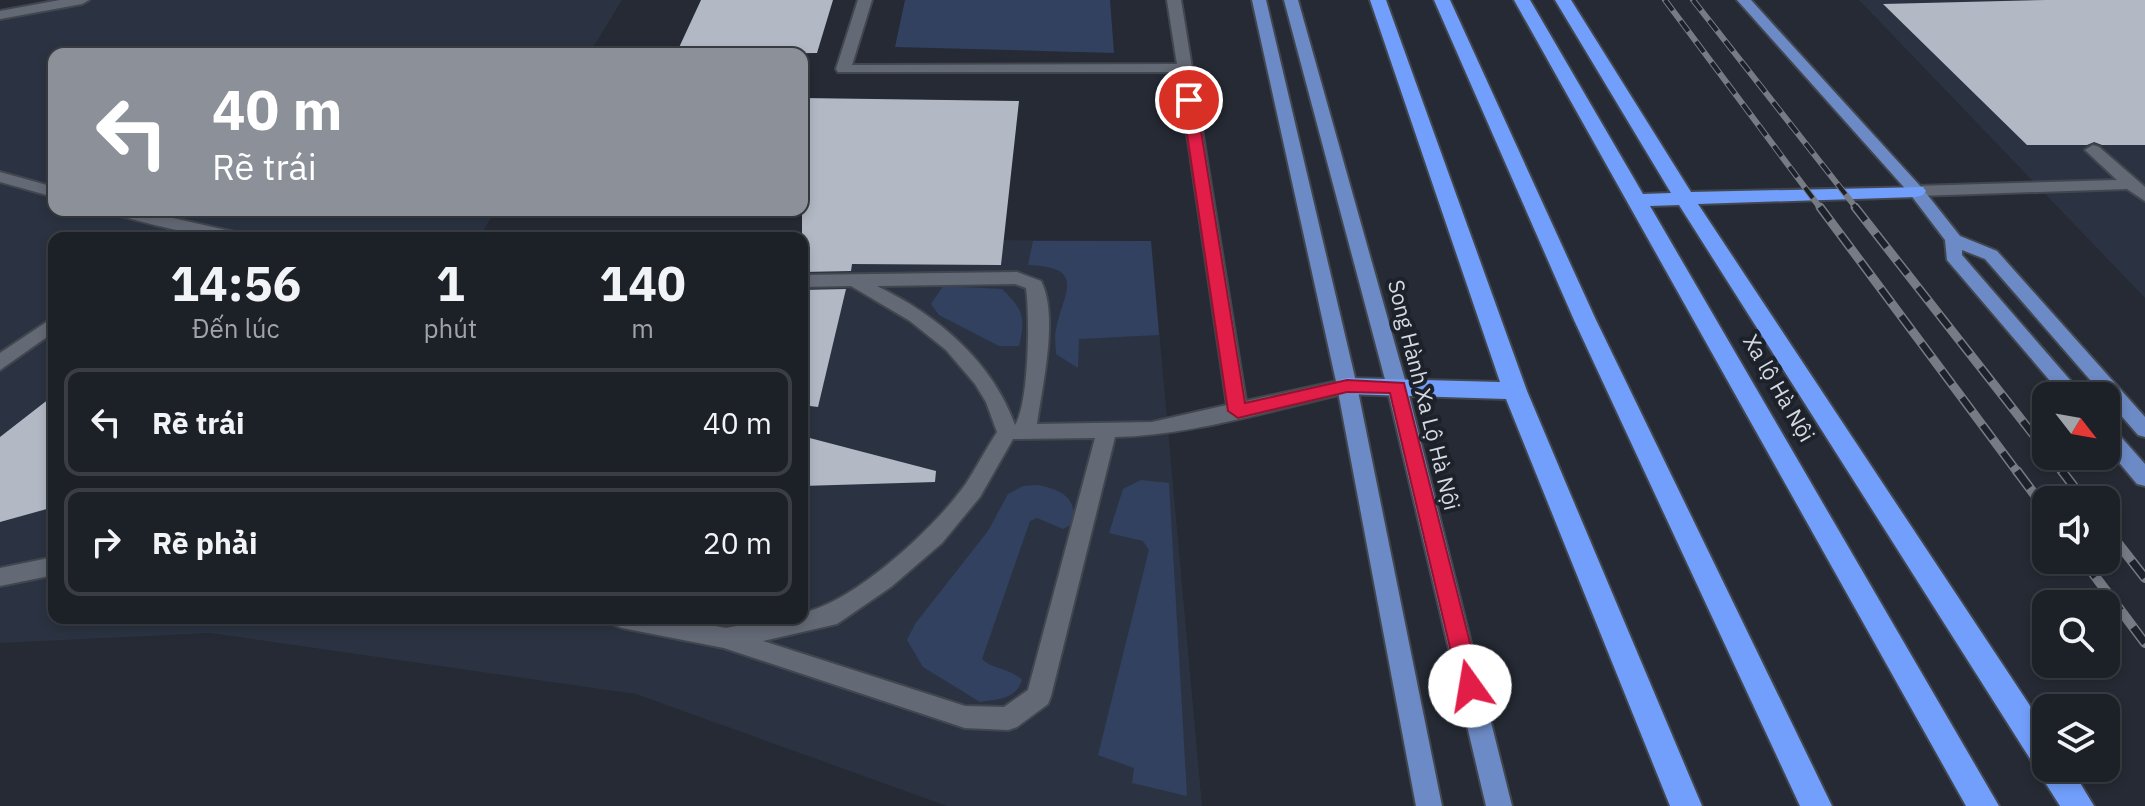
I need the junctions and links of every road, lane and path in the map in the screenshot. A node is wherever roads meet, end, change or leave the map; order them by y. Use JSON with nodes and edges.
{"nodes":[{"id":1,"x":82,"y":0,"type":"edge"},
{"id":2,"x":865,"y":0,"type":"edge"},
{"id":3,"x":1174,"y":0,"type":"edge"},
{"id":4,"x":1259,"y":0,"type":"edge"},
{"id":5,"x":1291,"y":0,"type":"edge"},
{"id":6,"x":1378,"y":0,"type":"edge"},
{"id":7,"x":1442,"y":0,"type":"edge"},
{"id":8,"x":1522,"y":0,"type":"edge"},
{"id":9,"x":1563,"y":0,"type":"edge"},
{"id":10,"x":1744,"y":0,"type":"edge"},
{"id":11,"x":0,"y":15,"type":"edge"},
{"id":12,"x":1184,"y":68,"type":"junction"},
{"id":13,"x":2093,"y":150,"type":"dead end"},
{"id":14,"x":0,"y":177,"type":"edge"},
{"id":15,"x":2132,"y":184,"type":"junction"},
{"id":16,"x":48,"y":190,"type":"edge"},
{"id":17,"x":1916,"y":191,"type":"junction"},
{"id":18,"x":2145,"y":196,"type":"edge"},
{"id":19,"x":1685,"y":199,"type":"junction"},
{"id":20,"x":1637,"y":200,"type":"junction"},
{"id":21,"x":134,"y":216,"type":"edge"},
{"id":22,"x":174,"y":232,"type":"edge"},
{"id":23,"x":1954,"y":240,"type":"junction"},
{"id":24,"x":808,"y":281,"type":"edge"},
{"id":25,"x":853,"y":282,"type":"junction"},
{"id":26,"x":48,"y":327,"type":"edge"},
{"id":27,"x":0,"y":363,"type":"edge"},
{"id":28,"x":2062,"y":382,"type":"edge"},
{"id":29,"x":1347,"y":386,"type":"junction"},
{"id":30,"x":1397,"y":387,"type":"junction"},
{"id":31,"x":1515,"y":391,"type":"junction"},
{"id":32,"x":1238,"y":411,"type":"junction"},
{"id":33,"x":1107,"y":430,"type":"junction"},
{"id":34,"x":2145,"y":430,"type":"edge"},
{"id":35,"x":1016,"y":432,"type":"junction"},
{"id":36,"x":2120,"y":449,"type":"edge"},
{"id":37,"x":2145,"y":478,"type":"edge"},
{"id":38,"x":48,"y":567,"type":"edge"},
{"id":39,"x":0,"y":577,"type":"edge"},
{"id":40,"x":808,"y":621,"type":"edge"},
{"id":41,"x":653,"y":624,"type":"edge"},
{"id":42,"x":794,"y":624,"type":"edge"},
{"id":43,"x":724,"y":638,"type":"junction"},
{"id":44,"x":2032,"y":735,"type":"edge"},
{"id":45,"x":2062,"y":782,"type":"edge"},
{"id":46,"x":1429,"y":806,"type":"edge"},
{"id":47,"x":1499,"y":806,"type":"edge"},
{"id":48,"x":1686,"y":806,"type":"edge"},
{"id":49,"x":1816,"y":806,"type":"edge"},
{"id":50,"x":1983,"y":806,"type":"edge"},
{"id":51,"x":2078,"y":806,"type":"edge"}],
"edges":[{"from":1,"to":11,"type":"lane"},
{"from":2,"to":12,"type":"lane"},
{"from":3,"to":12,"type":"lane"},
{"from":4,"to":29,"type":"main road"},
{"from":5,"to":30,"type":"main road","name":"Song Hành Xa Lộ Hà Nội"},
{"from":6,"to":31,"type":"highway"},
{"from":7,"to":49,"type":"highway"},
{"from":8,"to":20,"type":"highway","name":"Xa lộ Hà Nội"},
{"from":9,"to":19,"type":"highway","name":"Xa lộ Hà Nội"},
{"from":10,"to":17,"type":"main road"},
{"from":12,"to":32,"type":"lane"},
{"from":13,"to":15,"type":"lane"},
{"from":14,"to":16,"type":"lane"},
{"from":15,"to":17,"type":"lane"},
{"from":15,"to":18,"type":"lane"},
{"from":17,"to":19,"type":"highway"},
{"from":17,"to":23,"type":"main road"},
{"from":19,"to":20,"type":"highway"},
{"from":19,"to":44,"type":"highway","name":"Xa lộ Hà Nội"},
{"from":20,"to":50,"type":"highway","name":"Xa lộ Hà Nội"},
{"from":21,"to":22,"type":"lane"},
{"from":23,"to":28,"type":"main road"},
{"from":23,"to":34,"type":"main road"},
{"from":24,"to":25,"type":"lane"},
{"from":25,"to":35,"type":"lane"},
{"from":25,"to":35,"type":"lane"},
{"from":26,"to":27,"type":"lane"},
{"from":29,"to":30,"type":"highway"},
{"from":29,"to":32,"type":"lane"},
{"from":29,"to":46,"type":"main road"},
{"from":30,"to":31,"type":"highway"},
{"from":30,"to":47,"type":"main road","name":"Song Hành Xa Lộ Hà Nội"},
{"from":31,"to":48,"type":"highway"},
{"from":32,"to":33,"type":"lane"},
{"from":33,"to":35,"type":"lane"},
{"from":33,"to":43,"type":"lane"},
{"from":35,"to":40,"type":"lane"},
{"from":36,"to":37,"type":"main road"},
{"from":38,"to":39,"type":"lane"},
{"from":41,"to":43,"type":"lane"},
{"from":42,"to":43,"type":"lane"},
{"from":45,"to":51,"type":"highway"}]}
